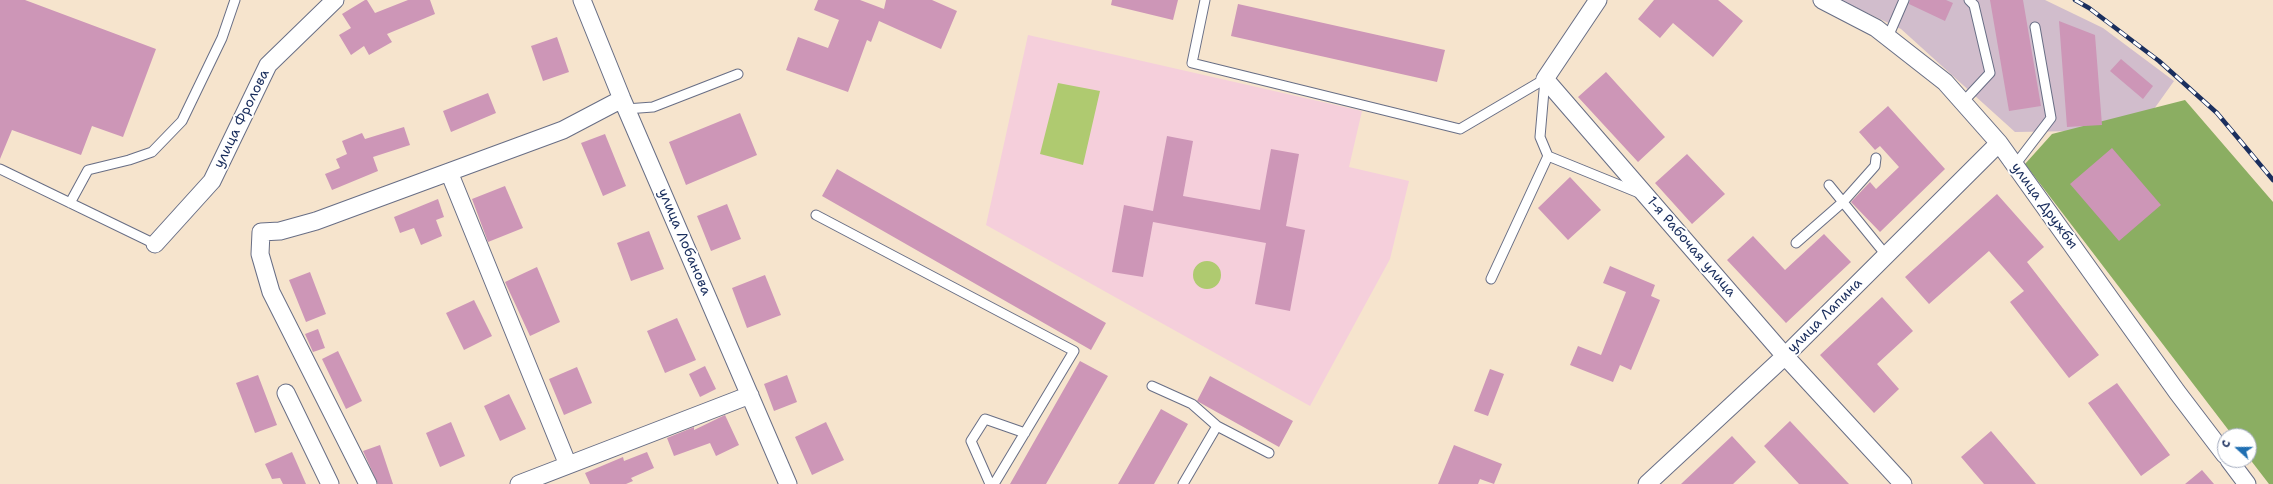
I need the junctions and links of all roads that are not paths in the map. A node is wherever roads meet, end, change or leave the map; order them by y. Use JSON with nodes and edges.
{"nodes":[{"id":1,"x":235,"y":0,"type":"edge"},
{"id":2,"x":335,"y":0,"type":"edge"},
{"id":3,"x":582,"y":0,"type":"edge"},
{"id":4,"x":1205,"y":0,"type":"edge"},
{"id":5,"x":1598,"y":0,"type":"edge"},
{"id":6,"x":1822,"y":0,"type":"edge"},
{"id":7,"x":1904,"y":0,"type":"edge"},
{"id":8,"x":1969,"y":0,"type":"edge"},
{"id":9,"x":2035,"y":27,"type":"dead end"},
{"id":10,"x":1888,"y":37,"type":"junction"},
{"id":11,"x":738,"y":74,"type":"dead end"},
{"id":12,"x":1545,"y":79,"type":"junction"},
{"id":13,"x":1963,"y":102,"type":"junction"},
{"id":14,"x":624,"y":104,"type":"junction"},
{"id":15,"x":1999,"y":143,"type":"junction"},
{"id":16,"x":1548,"y":156,"type":"junction"},
{"id":17,"x":1876,"y":158,"type":"dead end"},
{"id":18,"x":2015,"y":165,"type":"junction"},
{"id":19,"x":0,"y":169,"type":"edge"},
{"id":20,"x":449,"y":172,"type":"junction"},
{"id":21,"x":1829,"y":185,"type":"dead end"},
{"id":22,"x":1648,"y":196,"type":"junction"},
{"id":23,"x":1842,"y":202,"type":"junction"},
{"id":24,"x":70,"y":203,"type":"junction"},
{"id":25,"x":816,"y":215,"type":"dead end"},
{"id":26,"x":1796,"y":243,"type":"dead end"},
{"id":27,"x":155,"y":244,"type":"joint"},
{"id":28,"x":1886,"y":255,"type":"junction"},
{"id":29,"x":1491,"y":279,"type":"dead end"},
{"id":30,"x":1785,"y":356,"type":"junction"},
{"id":31,"x":1152,"y":386,"type":"dead end"},
{"id":32,"x":286,"y":393,"type":"dead end"},
{"id":33,"x":750,"y":395,"type":"junction"},
{"id":34,"x":1217,"y":426,"type":"junction"},
{"id":35,"x":1025,"y":433,"type":"junction"},
{"id":36,"x":2217,"y":444,"type":"edge"},
{"id":37,"x":1269,"y":453,"type":"dead end"},
{"id":38,"x":568,"y":465,"type":"junction"},
{"id":39,"x":2235,"y":468,"type":"edge"},
{"id":40,"x":330,"y":484,"type":"edge"},
{"id":41,"x":368,"y":484,"type":"edge"},
{"id":42,"x":519,"y":484,"type":"edge"},
{"id":43,"x":788,"y":484,"type":"edge"},
{"id":44,"x":990,"y":484,"type":"edge"},
{"id":45,"x":994,"y":484,"type":"edge"},
{"id":46,"x":1183,"y":484,"type":"edge"},
{"id":47,"x":1647,"y":484,"type":"edge"},
{"id":48,"x":1903,"y":484,"type":"edge"},
{"id":49,"x":2247,"y":484,"type":"edge"}],
"edges":[{"from":1,"to":24,"type":"lane"},
{"from":2,"to":27,"type":"street","name":"улица Фролова"},
{"from":3,"to":14,"type":"street","name":"улица Лобанова"},
{"from":4,"to":12,"type":"lane"},
{"from":5,"to":12,"type":"street"},
{"from":6,"to":10,"type":"street","name":"улица Дружбы"},
{"from":7,"to":10,"type":"lane"},
{"from":8,"to":13,"type":"lane"},
{"from":9,"to":18,"type":"lane"},
{"from":10,"to":13,"type":"street","name":"улица Дружбы"},
{"from":11,"to":14,"type":"lane"},
{"from":12,"to":16,"type":"lane"},
{"from":12,"to":22,"type":"street","name":"1-я Рабочая улица"},
{"from":13,"to":15,"type":"street","name":"улица Дружбы"},
{"from":14,"to":20,"type":"street"},
{"from":14,"to":33,"type":"street","name":"улица Лобанова"},
{"from":15,"to":18,"type":"street","name":"улица Дружбы"},
{"from":15,"to":28,"type":"street","name":"улица Лапина"},
{"from":16,"to":22,"type":"lane"},
{"from":16,"to":29,"type":"lane"},
{"from":17,"to":23,"type":"lane"},
{"from":18,"to":36,"type":"street","name":"улица Дружбы"},
{"from":19,"to":24,"type":"lane"},
{"from":20,"to":38,"type":"street"},
{"from":20,"to":41,"type":"street"},
{"from":21,"to":23,"type":"lane"},
{"from":22,"to":30,"type":"street","name":"1-я Рабочая улица"},
{"from":23,"to":26,"type":"lane"},
{"from":23,"to":28,"type":"lane"},
{"from":24,"to":27,"type":"lane"},
{"from":25,"to":35,"type":"lane"},
{"from":28,"to":30,"type":"street","name":"улица Лапина"},
{"from":30,"to":47,"type":"street","name":"улица Лапина"},
{"from":30,"to":48,"type":"street","name":"1-я Рабочая улица"},
{"from":31,"to":34,"type":"lane"},
{"from":32,"to":40,"type":"street"},
{"from":33,"to":38,"type":"street"},
{"from":33,"to":43,"type":"street","name":"улица Лобанова"},
{"from":34,"to":37,"type":"lane"},
{"from":34,"to":46,"type":"lane"},
{"from":35,"to":44,"type":"lane"},
{"from":35,"to":45,"type":"lane"},
{"from":38,"to":42,"type":"street"},
{"from":39,"to":49,"type":"street"}]}
